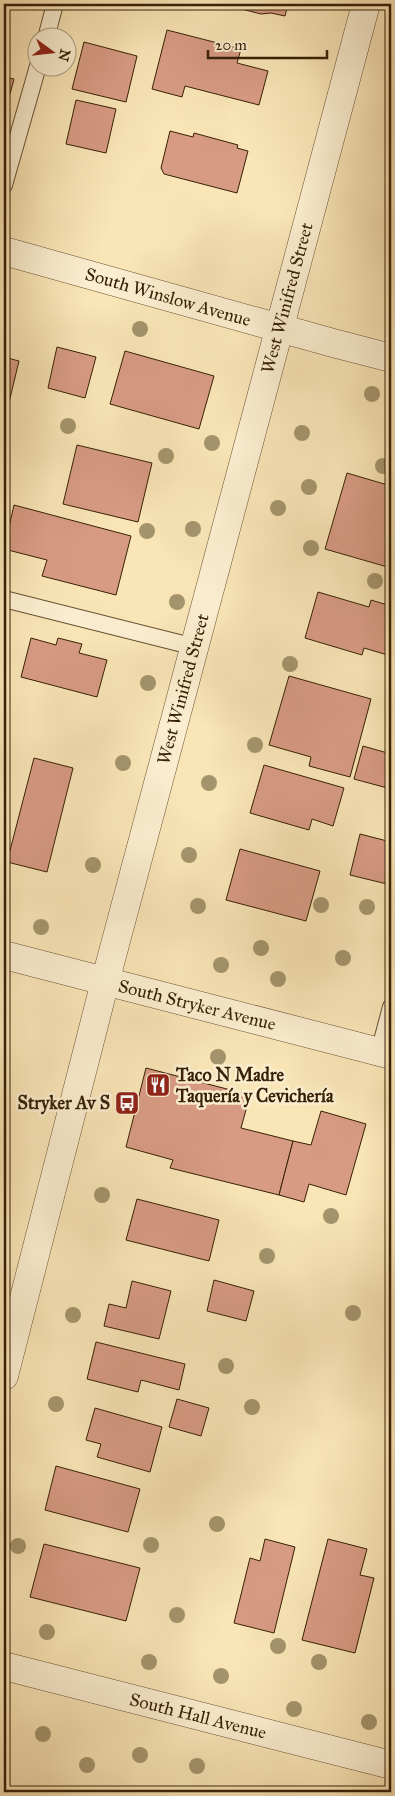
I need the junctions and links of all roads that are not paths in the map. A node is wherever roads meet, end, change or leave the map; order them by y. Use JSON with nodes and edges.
{"nodes":[{"id":1,"x":55,"y":4,"type":"edge"},
{"id":2,"x":366,"y":4,"type":"edge"},
{"id":3,"x":49,"y":28,"type":"edge"},
{"id":4,"x":35,"y":78,"type":"edge"},
{"id":5,"x":4,"y":185,"type":"edge"},
{"id":6,"x":4,"y":251,"type":"edge"},
{"id":7,"x":280,"y":327,"type":"junction"},
{"id":8,"x":391,"y":358,"type":"edge"},
{"id":9,"x":4,"y":599,"type":"edge"},
{"id":10,"x":194,"y":646,"type":"junction"},
{"id":11,"x":4,"y":955,"type":"edge"},
{"id":12,"x":105,"y":982,"type":"junction"},
{"id":13,"x":391,"y":1007,"type":"edge"},
{"id":14,"x":385,"y":1053,"type":"edge"},
{"id":15,"x":4,"y":1376,"type":"edge"},
{"id":16,"x":4,"y":1666,"type":"edge"},
{"id":17,"x":391,"y":1765,"type":"edge"}],
"edges":[{"from":1,"to":3,"type":"lane"},
{"from":2,"to":7,"type":"street","name":"West Winifred Street"},
{"from":4,"to":5,"type":"lane"},
{"from":6,"to":7,"type":"street","name":"South Winslow Avenue"},
{"from":7,"to":8,"type":"street","name":"South Winslow Avenue"},
{"from":7,"to":10,"type":"street","name":"West Winifred Street"},
{"from":9,"to":10,"type":"lane"},
{"from":10,"to":12,"type":"street","name":"West Winifred Street"},
{"from":11,"to":12,"type":"street","name":"South Stryker Avenue"},
{"from":12,"to":14,"type":"street","name":"South Stryker Avenue"},
{"from":12,"to":15,"type":"street","name":"West Winifred Street"},
{"from":13,"to":14,"type":"lane"},
{"from":16,"to":17,"type":"street","name":"South Hall Avenue"}]}
